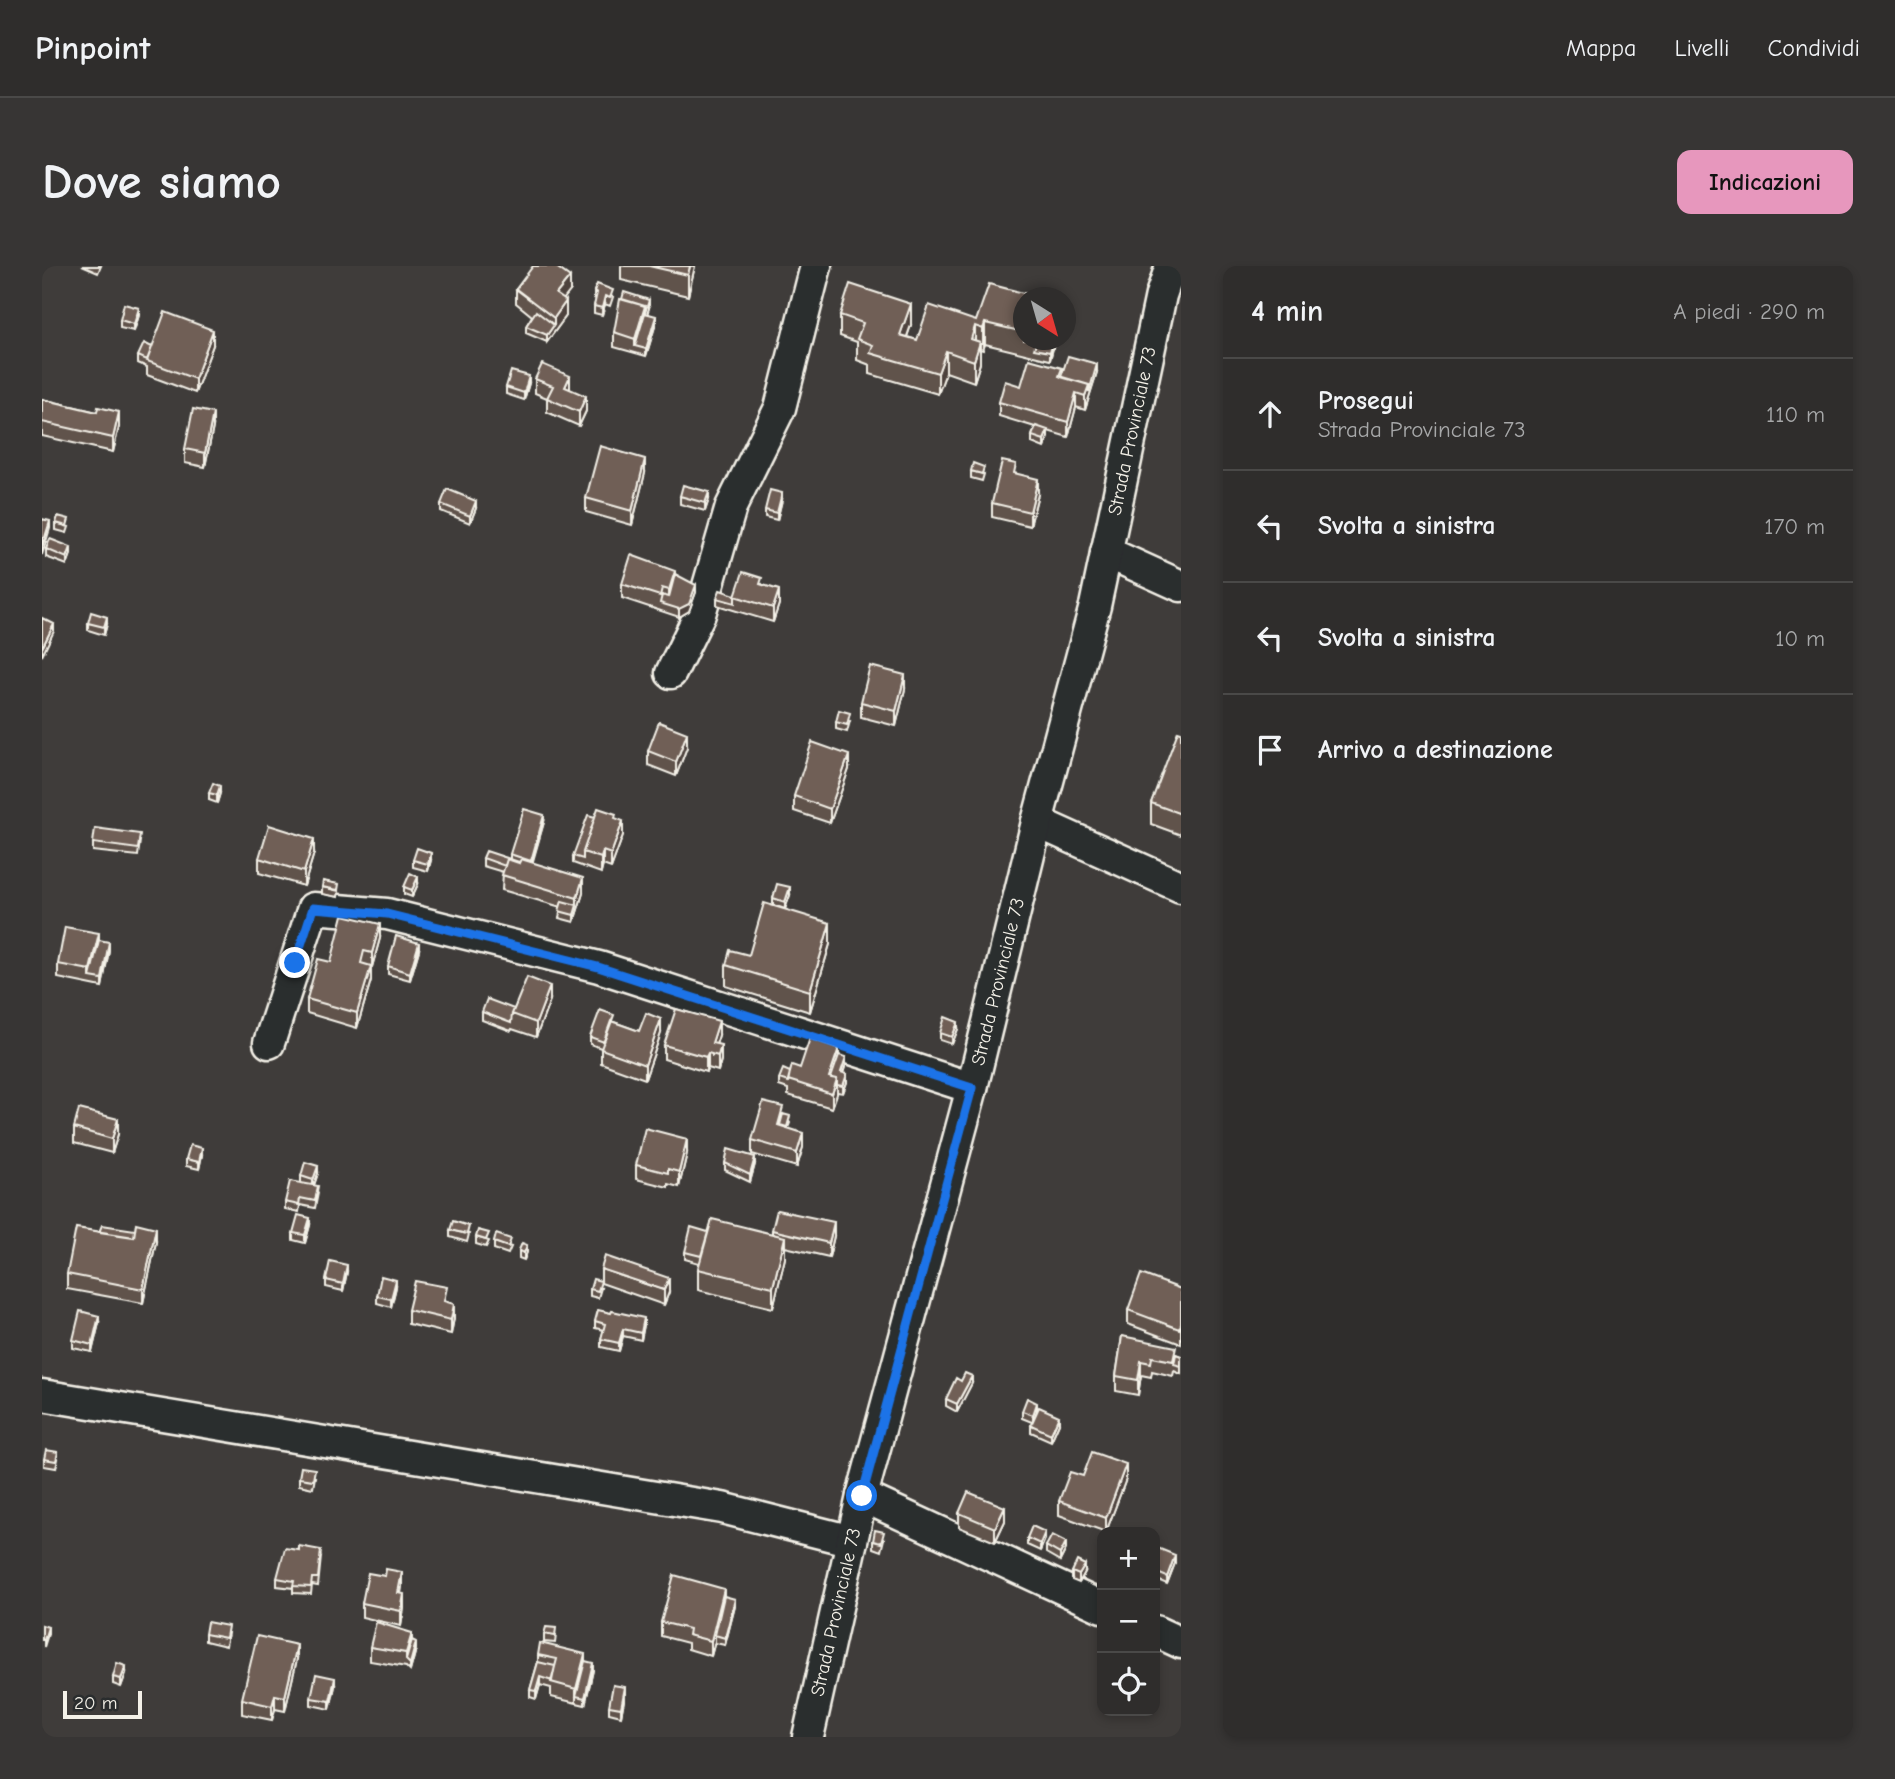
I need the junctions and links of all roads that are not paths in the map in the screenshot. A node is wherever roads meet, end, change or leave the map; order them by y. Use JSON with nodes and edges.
{"nodes":[{"id":1,"x":816,"y":266,"type":"edge"},
{"id":2,"x":1171,"y":266,"type":"edge"},
{"id":3,"x":1106,"y":552,"type":"junction"},
{"id":4,"x":1181,"y":586,"type":"edge"},
{"id":5,"x":671,"y":673,"type":"dead end"},
{"id":6,"x":1037,"y":822,"type":"junction"},
{"id":7,"x":1181,"y":887,"type":"edge"},
{"id":8,"x":269,"y":1043,"type":"dead end"},
{"id":9,"x":972,"y":1088,"type":"junction"},
{"id":10,"x":42,"y":1395,"type":"edge"},
{"id":11,"x":862,"y":1496,"type":"junction"},
{"id":12,"x":852,"y":1541,"type":"junction"},
{"id":13,"x":1097,"y":1605,"type":"edge"},
{"id":14,"x":1160,"y":1633,"type":"edge"},
{"id":15,"x":1181,"y":1643,"type":"edge"},
{"id":16,"x":808,"y":1737,"type":"edge"}],
"edges":[{"from":1,"to":5,"type":"street"},
{"from":2,"to":3,"type":"street","name":"Strada Provinciale 73"},
{"from":3,"to":4,"type":"street"},
{"from":3,"to":6,"type":"street","name":"Strada Provinciale 73"},
{"from":6,"to":7,"type":"street"},
{"from":6,"to":9,"type":"street","name":"Strada Provinciale 73"},
{"from":8,"to":9,"type":"street"},
{"from":9,"to":11,"type":"street","name":"Strada Provinciale 73"},
{"from":10,"to":12,"type":"street"},
{"from":11,"to":12,"type":"street","name":"Strada Provinciale 73"},
{"from":11,"to":13,"type":"street"},
{"from":12,"to":16,"type":"street","name":"Strada Provinciale 73"},
{"from":14,"to":15,"type":"street"}]}
